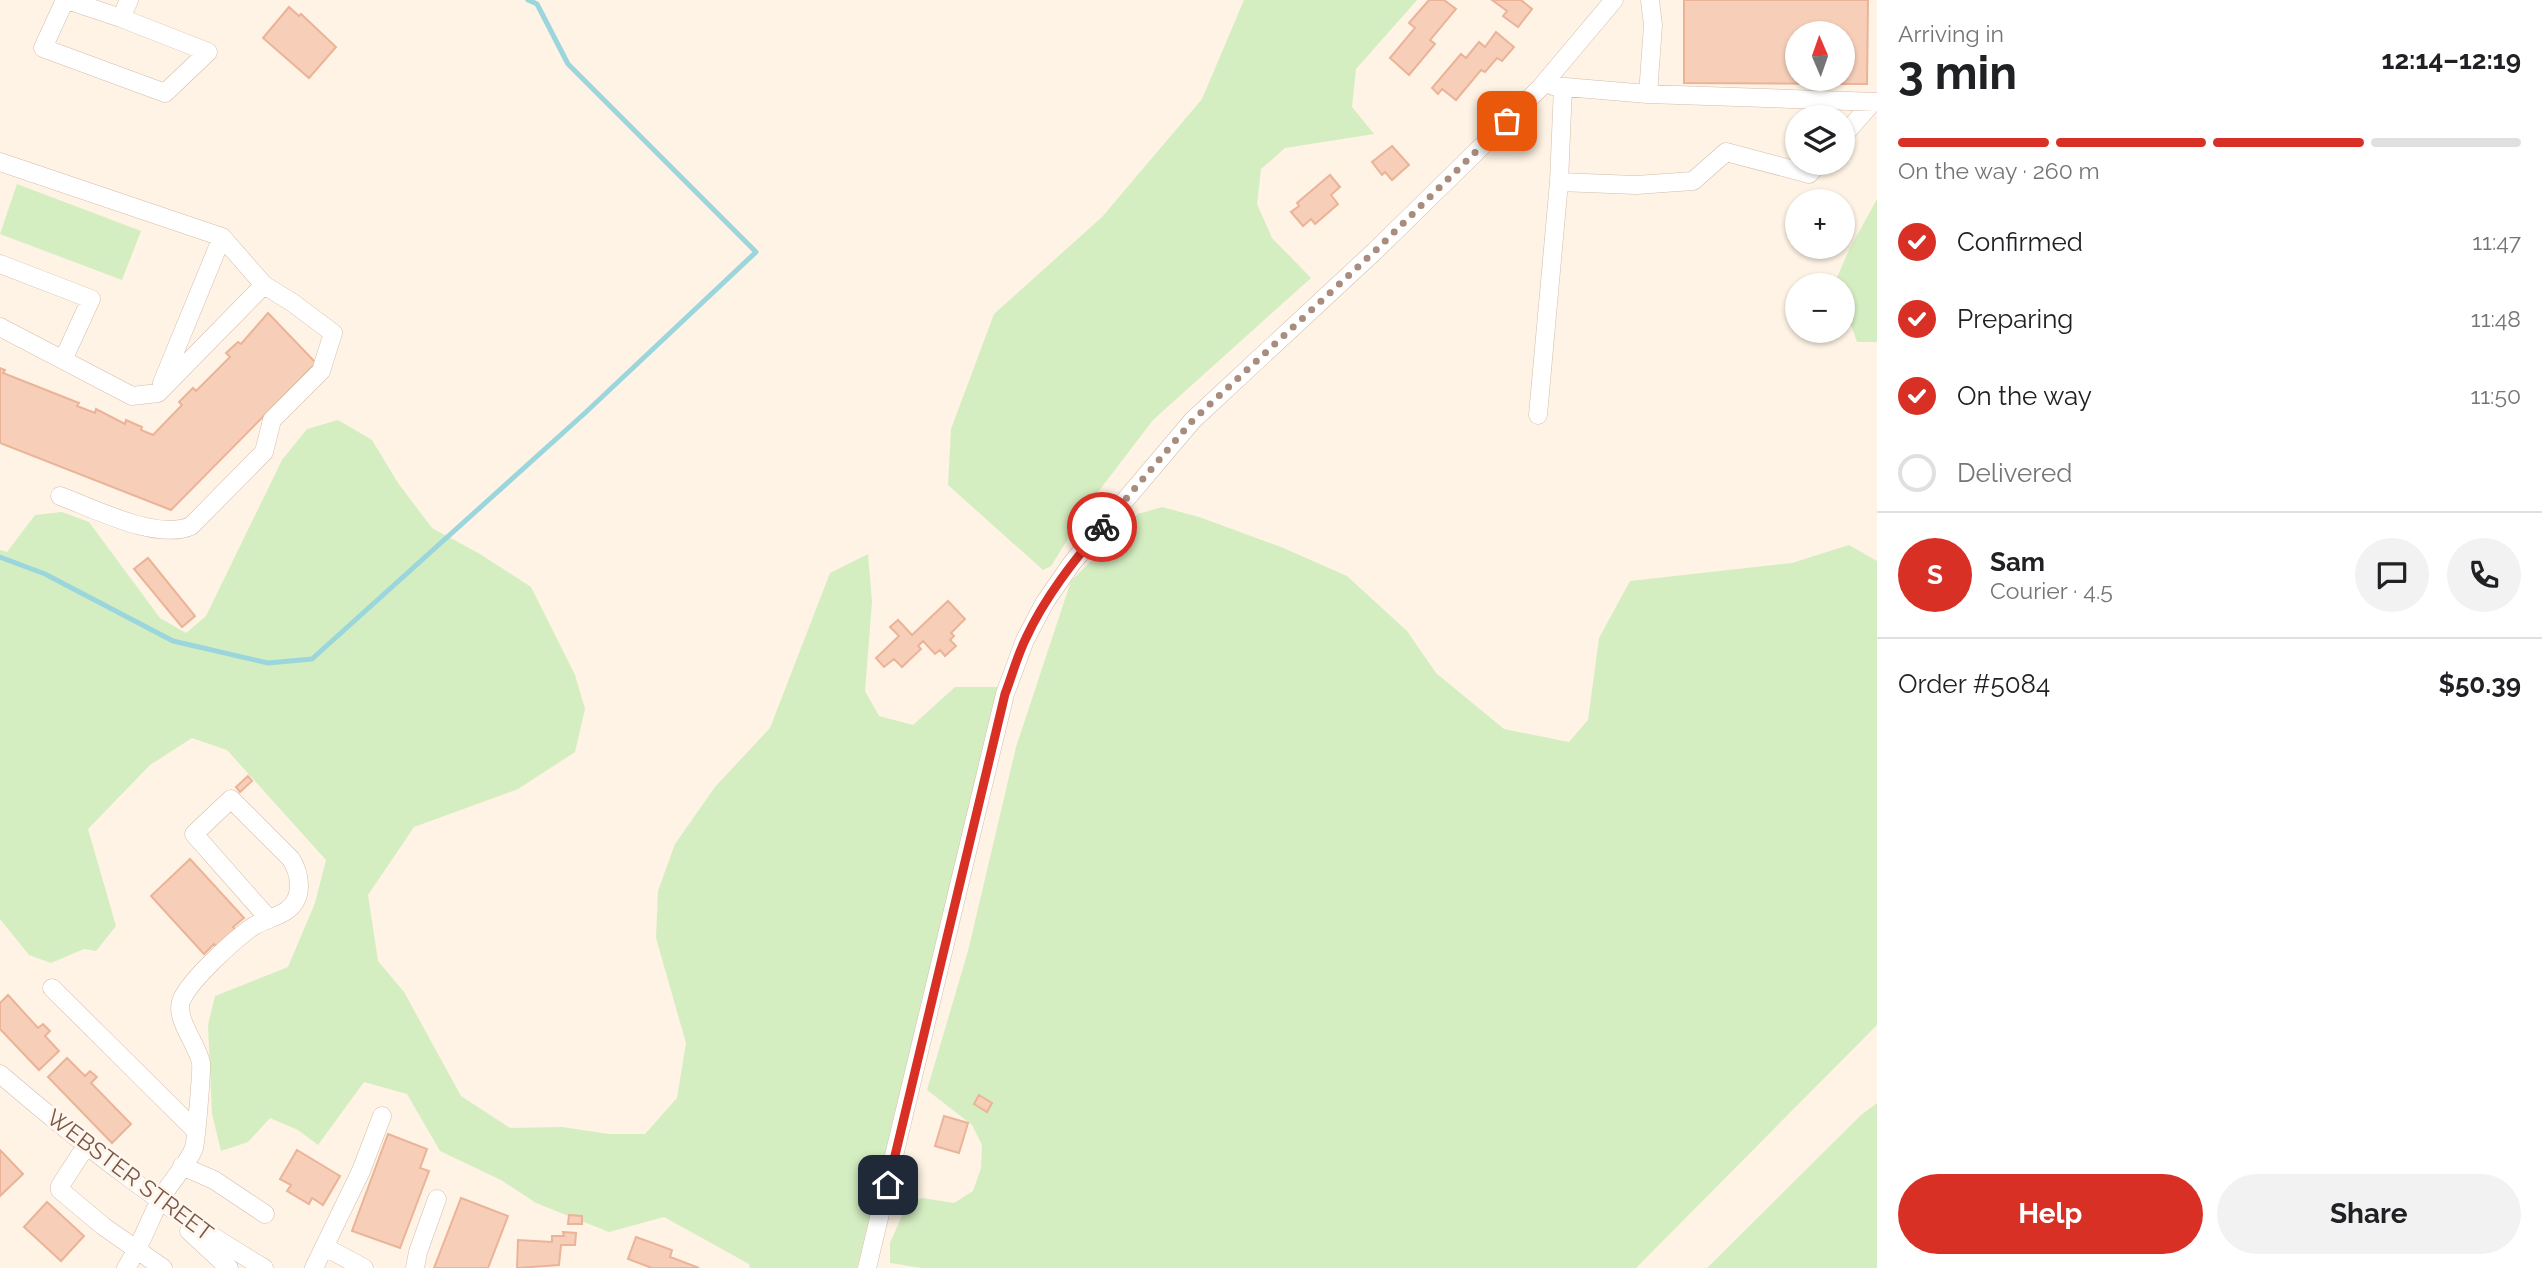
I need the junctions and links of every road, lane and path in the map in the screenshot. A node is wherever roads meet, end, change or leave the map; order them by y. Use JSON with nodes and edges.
{"nodes":[{"id":1,"x":66,"y":0,"type":"edge"},
{"id":2,"x":130,"y":0,"type":"edge"},
{"id":3,"x":1614,"y":0,"type":"edge"},
{"id":4,"x":1650,"y":0,"type":"edge"},
{"id":5,"x":121,"y":18,"type":"junction"},
{"id":6,"x":1542,"y":85,"type":"junction"},
{"id":7,"x":1563,"y":87,"type":"junction"},
{"id":8,"x":1648,"y":94,"type":"junction"},
{"id":9,"x":1875,"y":102,"type":"edge"},
{"id":10,"x":1855,"y":123,"type":"edge"},
{"id":11,"x":0,"y":162,"type":"edge"},
{"id":12,"x":1785,"y":168,"type":"edge"},
{"id":13,"x":1559,"y":182,"type":"junction"},
{"id":14,"x":222,"y":237,"type":"junction"},
{"id":15,"x":0,"y":264,"type":"edge"},
{"id":16,"x":264,"y":285,"type":"junction"},
{"id":17,"x":0,"y":327,"type":"edge"},
{"id":18,"x":63,"y":360,"type":"junction"},
{"id":19,"x":158,"y":393,"type":"junction"},
{"id":20,"x":1538,"y":415,"type":"dead end"},
{"id":21,"x":60,"y":496,"type":"dead end"},
{"id":22,"x":269,"y":919,"type":"junction"},
{"id":23,"x":52,"y":988,"type":"dead end"},
{"id":24,"x":2,"y":1079,"type":"edge"},
{"id":25,"x":382,"y":1116,"type":"dead end"},
{"id":26,"x":195,"y":1130,"type":"junction"},
{"id":27,"x":86,"y":1146,"type":"junction"},
{"id":28,"x":182,"y":1166,"type":"junction"},
{"id":29,"x":438,"y":1199,"type":"dead end"},
{"id":30,"x":159,"y":1201,"type":"junction"},
{"id":31,"x":265,"y":1214,"type":"dead end"},
{"id":32,"x":325,"y":1247,"type":"junction"},
{"id":33,"x":138,"y":1250,"type":"junction"},
{"id":34,"x":126,"y":1268,"type":"edge"},
{"id":35,"x":163,"y":1268,"type":"edge"},
{"id":36,"x":229,"y":1268,"type":"edge"},
{"id":37,"x":264,"y":1268,"type":"edge"},
{"id":38,"x":314,"y":1268,"type":"edge"},
{"id":39,"x":364,"y":1268,"type":"edge"},
{"id":40,"x":415,"y":1268,"type":"edge"},
{"id":41,"x":867,"y":1268,"type":"edge"}],
"edges":[{"from":1,"to":5,"type":"street"},
{"from":1,"to":5,"type":"street"},
{"from":2,"to":5,"type":"street"},
{"from":3,"to":6,"type":"street"},
{"from":4,"to":8,"type":"street"},
{"from":6,"to":7,"type":"street"},
{"from":6,"to":41,"type":"street"},
{"from":7,"to":8,"type":"street"},
{"from":7,"to":13,"type":"street"},
{"from":8,"to":9,"type":"street"},
{"from":9,"to":10,"type":"street"},
{"from":11,"to":14,"type":"street"},
{"from":12,"to":13,"type":"street"},
{"from":13,"to":20,"type":"street"},
{"from":14,"to":16,"type":"street"},
{"from":14,"to":19,"type":"street"},
{"from":15,"to":18,"type":"street"},
{"from":16,"to":19,"type":"street"},
{"from":16,"to":21,"type":"street"},
{"from":17,"to":18,"type":"street"},
{"from":18,"to":19,"type":"street"},
{"from":22,"to":22,"type":"street"},
{"from":22,"to":26,"type":"street"},
{"from":23,"to":26,"type":"street"},
{"from":24,"to":27,"type":"street","name":"WEBSTER STREET"},
{"from":25,"to":32,"type":"street"},
{"from":26,"to":28,"type":"street"},
{"from":27,"to":30,"type":"street","name":"WEBSTER STREET"},
{"from":27,"to":33,"type":"street"},
{"from":28,"to":30,"type":"street"},
{"from":28,"to":31,"type":"street"},
{"from":29,"to":40,"type":"street"},
{"from":30,"to":33,"type":"street"},
{"from":30,"to":36,"type":"street"},
{"from":30,"to":37,"type":"street","name":"WEBSTER STREET"},
{"from":32,"to":38,"type":"street"},
{"from":32,"to":39,"type":"street"},
{"from":33,"to":34,"type":"street"},
{"from":33,"to":35,"type":"street"}]}
